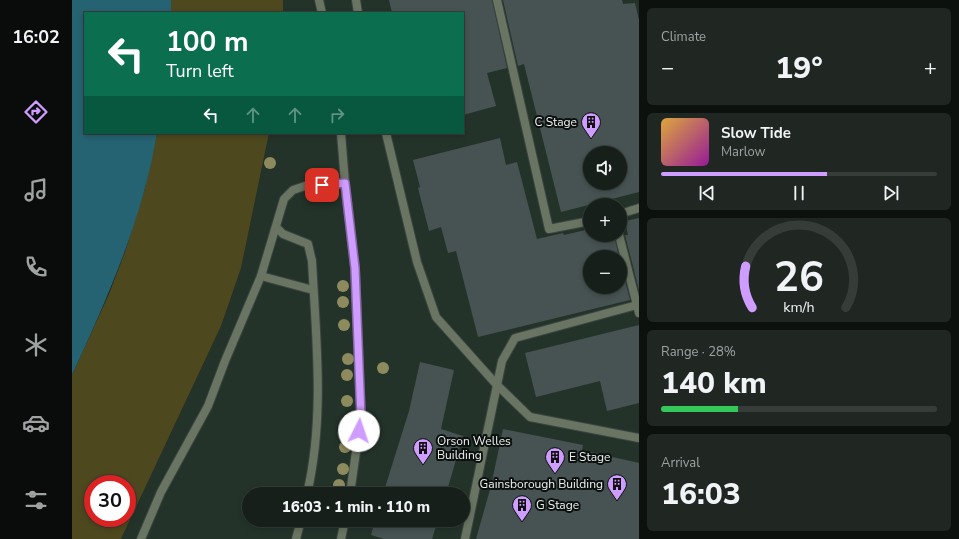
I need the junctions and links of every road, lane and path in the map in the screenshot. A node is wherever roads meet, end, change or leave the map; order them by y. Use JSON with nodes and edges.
{"nodes":[{"id":1,"x":319,"y":0,"type":"edge"},
{"id":2,"x":356,"y":0,"type":"edge"},
{"id":3,"x":496,"y":0,"type":"edge"},
{"id":4,"x":322,"y":12,"type":"edge"},
{"id":5,"x":358,"y":12,"type":"edge"},
{"id":6,"x":341,"y":134,"type":"edge"},
{"id":7,"x":386,"y":134,"type":"edge"},
{"id":8,"x":345,"y":183,"type":"junction"},
{"id":9,"x":639,"y":208,"type":"edge"},
{"id":10,"x":627,"y":212,"type":"edge"},
{"id":11,"x":583,"y":222,"type":"edge"},
{"id":12,"x":276,"y":227,"type":"junction"},
{"id":13,"x":621,"y":242,"type":"edge"},
{"id":14,"x":261,"y":276,"type":"junction"},
{"id":15,"x":313,"y":290,"type":"junction"},
{"id":16,"x":638,"y":309,"type":"edge"},
{"id":17,"x":496,"y":384,"type":"junction"},
{"id":18,"x":639,"y":438,"type":"edge"},
{"id":19,"x":308,"y":487,"type":"edge"},
{"id":20,"x":351,"y":487,"type":"edge"},
{"id":21,"x":299,"y":527,"type":"edge"},
{"id":22,"x":344,"y":527,"type":"edge"},
{"id":23,"x":141,"y":539,"type":"edge"},
{"id":24,"x":296,"y":539,"type":"edge"},
{"id":25,"x":341,"y":539,"type":"edge"},
{"id":26,"x":465,"y":539,"type":"edge"}],
"edges":[{"from":1,"to":4,"type":"street"},
{"from":2,"to":5,"type":"street"},
{"from":3,"to":11,"type":"street"},
{"from":6,"to":8,"type":"street"},
{"from":7,"to":17,"type":"street"},
{"from":8,"to":12,"type":"street"},
{"from":8,"to":20,"type":"street"},
{"from":9,"to":10,"type":"street"},
{"from":12,"to":14,"type":"street"},
{"from":12,"to":15,"type":"street"},
{"from":13,"to":16,"type":"street"},
{"from":14,"to":15,"type":"street"},
{"from":14,"to":23,"type":"street"},
{"from":15,"to":19,"type":"street"},
{"from":16,"to":17,"type":"street"},
{"from":17,"to":18,"type":"street"},
{"from":17,"to":26,"type":"street"},
{"from":21,"to":24,"type":"street"},
{"from":22,"to":25,"type":"street"}]}
